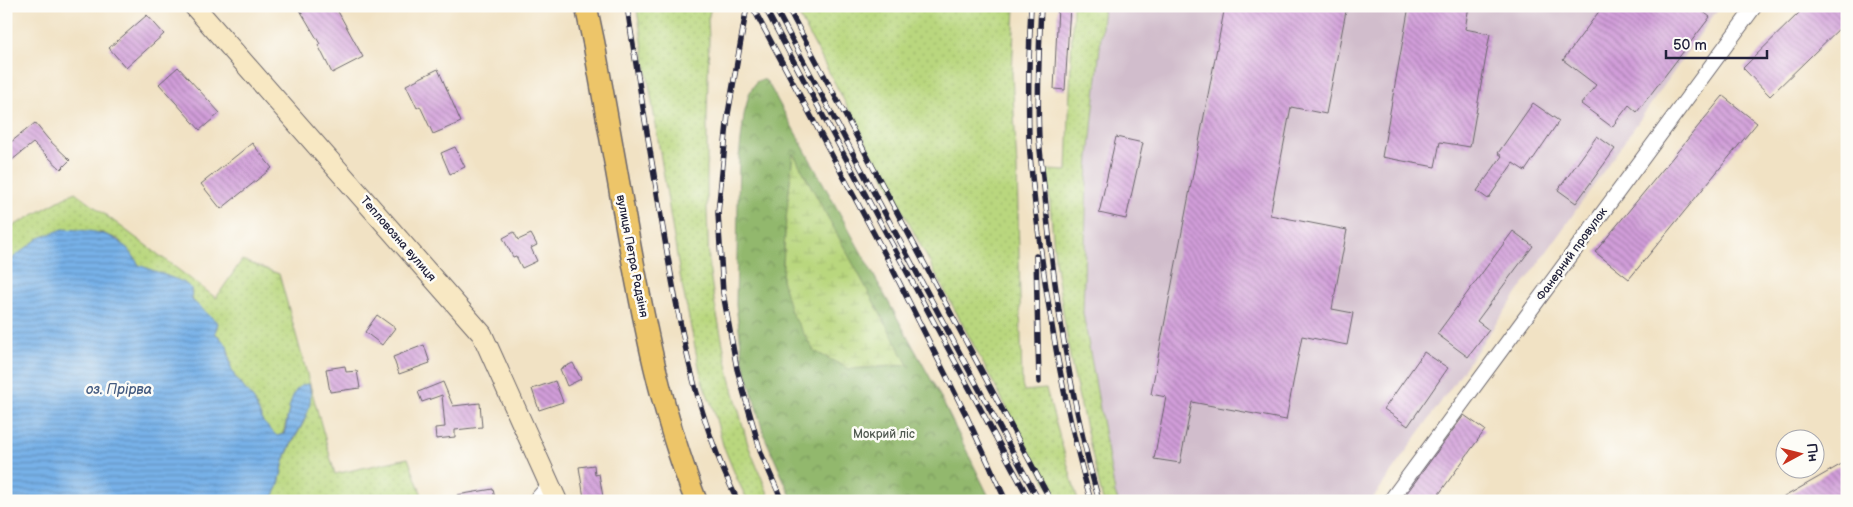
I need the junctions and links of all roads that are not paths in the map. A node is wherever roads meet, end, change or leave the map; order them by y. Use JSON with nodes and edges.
{"nodes":[{"id":1,"x":194,"y":6,"type":"edge"},
{"id":2,"x":586,"y":6,"type":"edge"},
{"id":3,"x":1755,"y":6,"type":"edge"},
{"id":4,"x":554,"y":492,"type":"edge"},
{"id":5,"x":535,"y":501,"type":"edge"},
{"id":6,"x":696,"y":501,"type":"edge"},
{"id":7,"x":1390,"y":501,"type":"edge"}],
"edges":[{"from":1,"to":4,"type":"street","name":"Тепловозна вулиця"},
{"from":2,"to":6,"type":"main road","name":"вулиця Петра Радзіня"},
{"from":3,"to":7,"type":"street","name":"Фанерний провулок"},
{"from":4,"to":5,"type":"street"}]}
